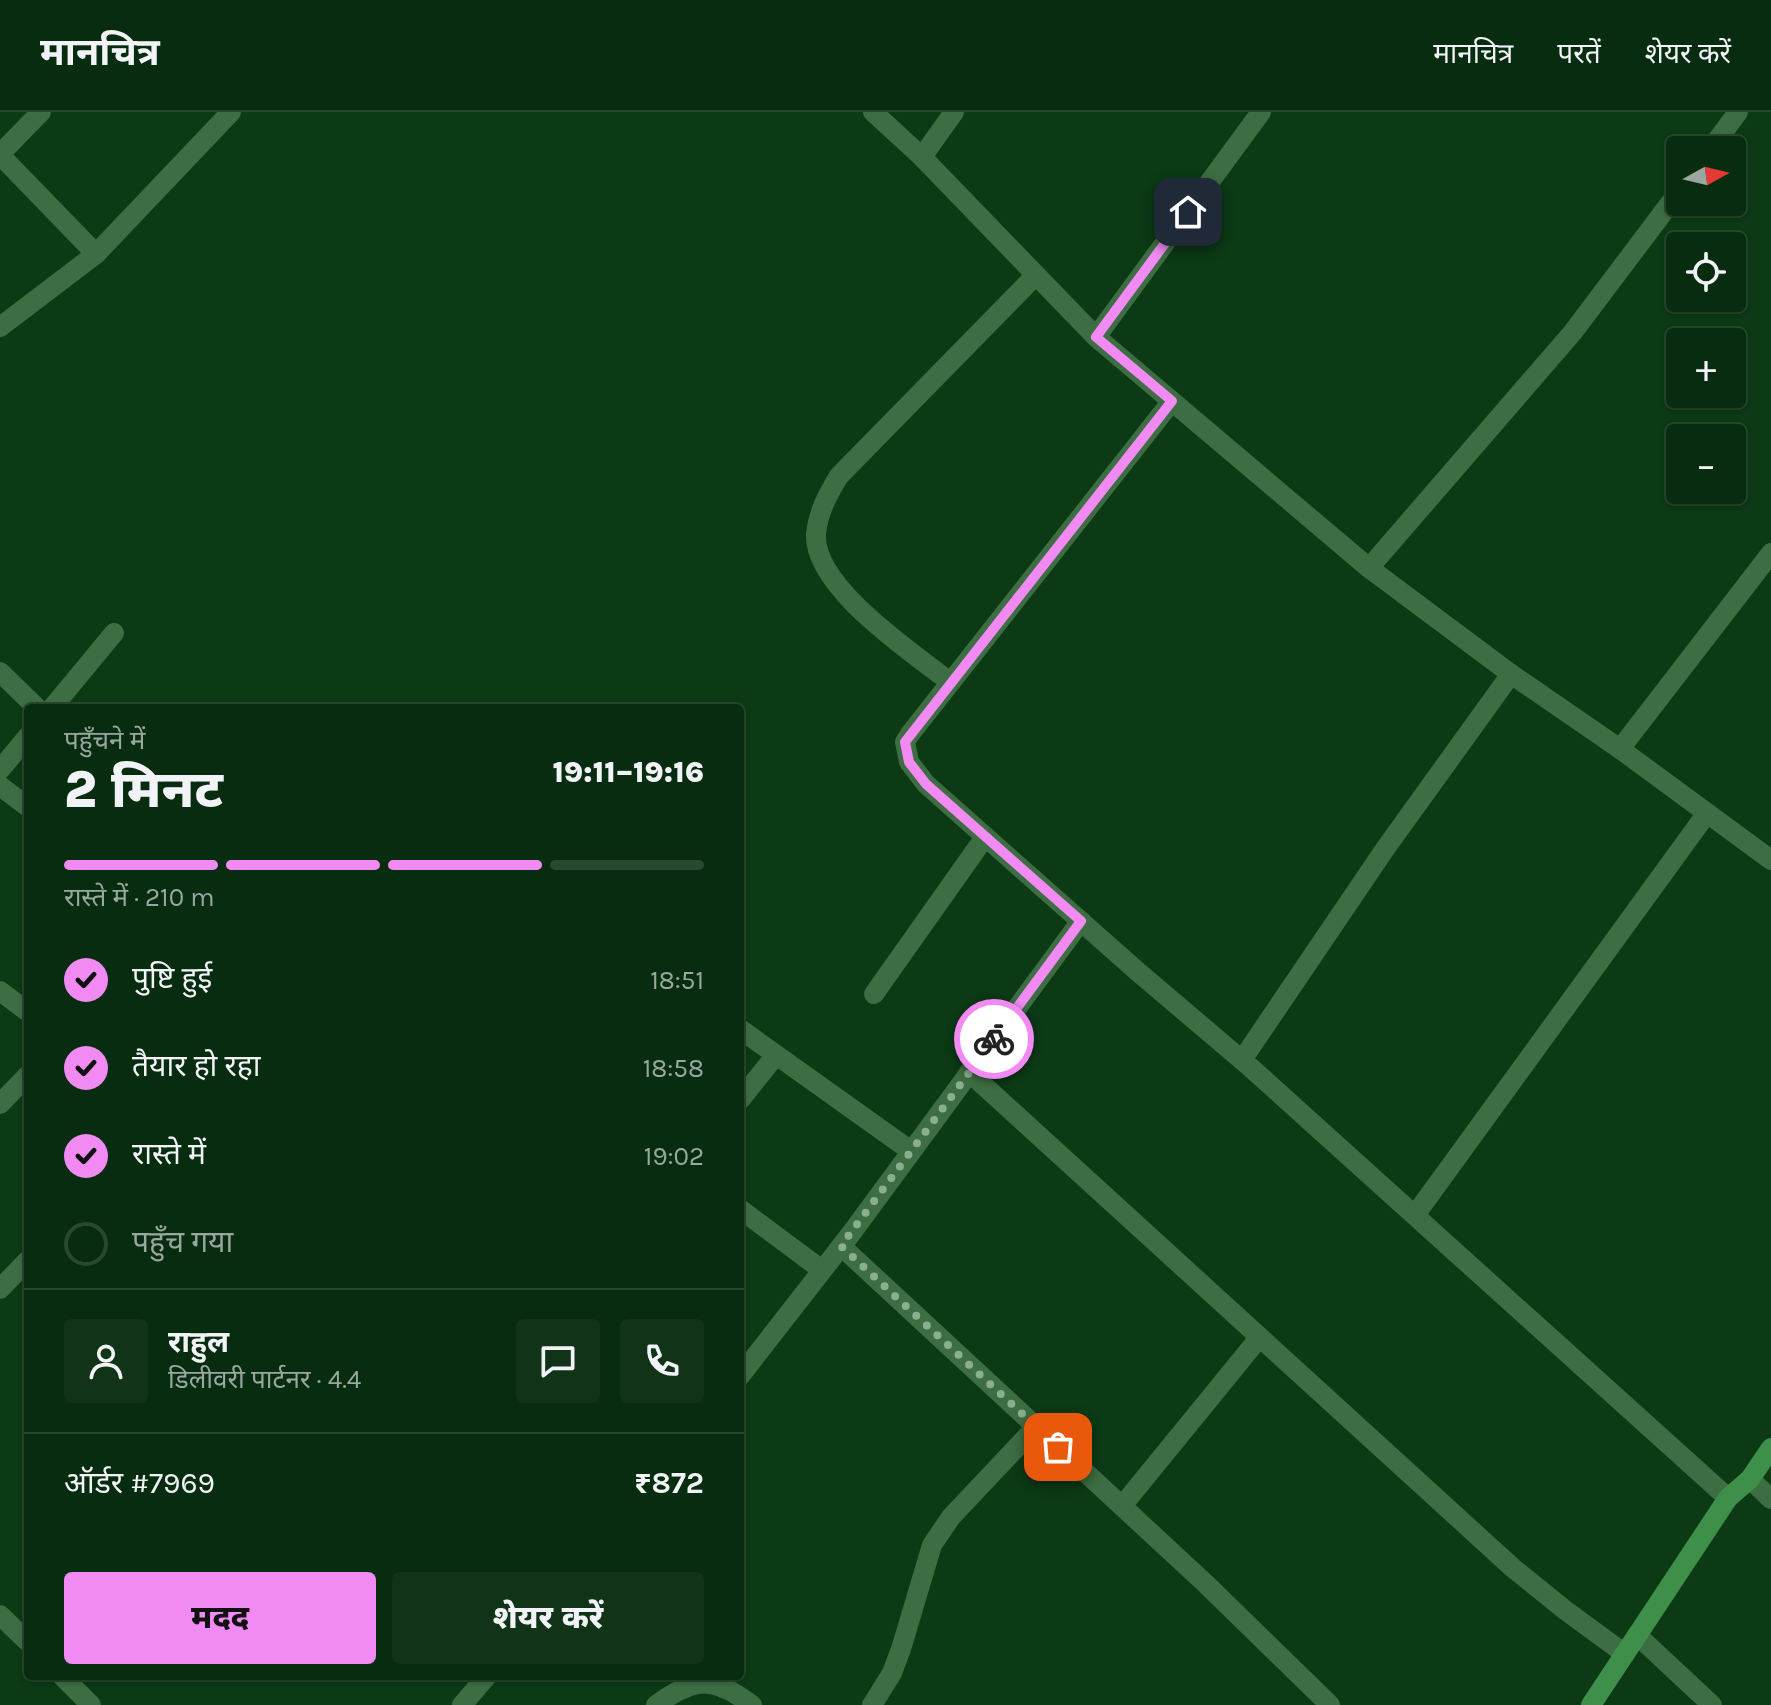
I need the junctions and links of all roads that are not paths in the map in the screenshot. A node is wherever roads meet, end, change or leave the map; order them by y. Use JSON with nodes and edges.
{"nodes":[{"id":1,"x":41,"y":112,"type":"edge"},
{"id":2,"x":231,"y":112,"type":"edge"},
{"id":3,"x":873,"y":112,"type":"edge"},
{"id":4,"x":954,"y":112,"type":"edge"},
{"id":5,"x":1261,"y":112,"type":"edge"},
{"id":6,"x":1738,"y":112,"type":"edge"},
{"id":7,"x":1720,"y":136,"type":"edge"},
{"id":8,"x":0,"y":154,"type":"edge"},
{"id":9,"x":922,"y":157,"type":"junction"},
{"id":10,"x":1666,"y":209,"type":"edge"},
{"id":11,"x":96,"y":254,"type":"junction"},
{"id":12,"x":1036,"y":275,"type":"junction"},
{"id":13,"x":0,"y":327,"type":"edge"},
{"id":14,"x":1096,"y":337,"type":"junction"},
{"id":15,"x":1172,"y":401,"type":"junction"},
{"id":16,"x":1771,"y":553,"type":"edge"},
{"id":17,"x":1369,"y":568,"type":"junction"},
{"id":18,"x":114,"y":633,"type":"dead end"},
{"id":19,"x":0,"y":672,"type":"edge"},
{"id":20,"x":1511,"y":674,"type":"junction"},
{"id":21,"x":950,"y":682,"type":"junction"},
{"id":22,"x":33,"y":704,"type":"edge"},
{"id":23,"x":55,"y":704,"type":"edge"},
{"id":24,"x":24,"y":741,"type":"edge"},
{"id":25,"x":1620,"y":749,"type":"junction"},
{"id":26,"x":0,"y":770,"type":"edge"},
{"id":27,"x":0,"y":786,"type":"edge"},
{"id":28,"x":24,"y":804,"type":"edge"},
{"id":29,"x":1707,"y":813,"type":"junction"},
{"id":30,"x":985,"y":837,"type":"junction"},
{"id":31,"x":1771,"y":860,"type":"edge"},
{"id":32,"x":1081,"y":921,"type":"junction"},
{"id":33,"x":0,"y":991,"type":"edge"},
{"id":34,"x":874,"y":994,"type":"dead end"},
{"id":35,"x":24,"y":1009,"type":"edge"},
{"id":36,"x":744,"y":1032,"type":"edge"},
{"id":37,"x":776,"y":1055,"type":"junction"},
{"id":38,"x":1242,"y":1060,"type":"junction"},
{"id":39,"x":969,"y":1072,"type":"junction"},
{"id":40,"x":24,"y":1079,"type":"edge"},
{"id":41,"x":744,"y":1095,"type":"edge"},
{"id":42,"x":0,"y":1104,"type":"edge"},
{"id":43,"x":911,"y":1151,"type":"junction"},
{"id":44,"x":744,"y":1212,"type":"edge"},
{"id":45,"x":1415,"y":1215,"type":"junction"},
{"id":46,"x":841,"y":1246,"type":"junction"},
{"id":47,"x":24,"y":1264,"type":"edge"},
{"id":48,"x":822,"y":1270,"type":"junction"},
{"id":49,"x":0,"y":1289,"type":"edge"},
{"id":50,"x":1259,"y":1338,"type":"junction"},
{"id":51,"x":744,"y":1371,"type":"edge"},
{"id":52,"x":1036,"y":1427,"type":"junction"},
{"id":53,"x":1771,"y":1448,"type":"edge"},
{"id":54,"x":1750,"y":1479,"type":"junction"},
{"id":55,"x":1728,"y":1498,"type":"junction"},
{"id":56,"x":1771,"y":1499,"type":"edge"},
{"id":57,"x":1122,"y":1506,"type":"junction"},
{"id":58,"x":0,"y":1615,"type":"edge"},
{"id":59,"x":1637,"y":1635,"type":"junction"},
{"id":60,"x":24,"y":1638,"type":"edge"},
{"id":61,"x":1625,"y":1654,"type":"junction"},
{"id":62,"x":66,"y":1680,"type":"edge"},
{"id":63,"x":484,"y":1680,"type":"edge"},
{"id":64,"x":91,"y":1705,"type":"edge"},
{"id":65,"x":462,"y":1705,"type":"edge"},
{"id":66,"x":656,"y":1705,"type":"edge"},
{"id":67,"x":752,"y":1705,"type":"edge"},
{"id":68,"x":872,"y":1705,"type":"edge"},
{"id":69,"x":1330,"y":1705,"type":"edge"},
{"id":70,"x":1591,"y":1705,"type":"edge"},
{"id":71,"x":1712,"y":1705,"type":"edge"}],
"edges":[{"from":1,"to":8,"type":"street"},
{"from":2,"to":11,"type":"street"},
{"from":3,"to":9,"type":"street"},
{"from":4,"to":9,"type":"street"},
{"from":5,"to":14,"type":"street"},
{"from":6,"to":7,"type":"street"},
{"from":8,"to":11,"type":"street"},
{"from":9,"to":12,"type":"street"},
{"from":10,"to":17,"type":"street"},
{"from":11,"to":13,"type":"street"},
{"from":12,"to":14,"type":"street"},
{"from":12,"to":21,"type":"street"},
{"from":14,"to":15,"type":"street"},
{"from":15,"to":17,"type":"street"},
{"from":15,"to":21,"type":"street"},
{"from":16,"to":25,"type":"street"},
{"from":17,"to":20,"type":"street"},
{"from":18,"to":23,"type":"street"},
{"from":19,"to":22,"type":"street"},
{"from":20,"to":25,"type":"street"},
{"from":20,"to":38,"type":"street"},
{"from":21,"to":30,"type":"street"},
{"from":24,"to":26,"type":"street"},
{"from":25,"to":29,"type":"street"},
{"from":27,"to":28,"type":"street"},
{"from":29,"to":31,"type":"street"},
{"from":29,"to":45,"type":"street"},
{"from":30,"to":32,"type":"street"},
{"from":30,"to":34,"type":"street"},
{"from":32,"to":38,"type":"street"},
{"from":32,"to":39,"type":"street"},
{"from":33,"to":35,"type":"street"},
{"from":36,"to":37,"type":"street"},
{"from":37,"to":41,"type":"street"},
{"from":37,"to":43,"type":"street"},
{"from":38,"to":45,"type":"street"},
{"from":39,"to":43,"type":"street"},
{"from":39,"to":50,"type":"street"},
{"from":40,"to":42,"type":"street"},
{"from":43,"to":46,"type":"street"},
{"from":44,"to":48,"type":"street"},
{"from":45,"to":55,"type":"street"},
{"from":46,"to":48,"type":"street"},
{"from":46,"to":52,"type":"street"},
{"from":47,"to":49,"type":"street"},
{"from":48,"to":51,"type":"street"},
{"from":50,"to":57,"type":"street"},
{"from":50,"to":61,"type":"street"},
{"from":52,"to":57,"type":"street"},
{"from":52,"to":68,"type":"street"},
{"from":53,"to":54,"type":"street"},
{"from":54,"to":55,"type":"street"},
{"from":54,"to":56,"type":"street"},
{"from":55,"to":59,"type":"street"},
{"from":57,"to":69,"type":"street"},
{"from":58,"to":60,"type":"street"},
{"from":59,"to":61,"type":"street"},
{"from":59,"to":71,"type":"street"},
{"from":61,"to":70,"type":"street"},
{"from":62,"to":64,"type":"street"},
{"from":63,"to":65,"type":"street"},
{"from":66,"to":67,"type":"street"}]}
